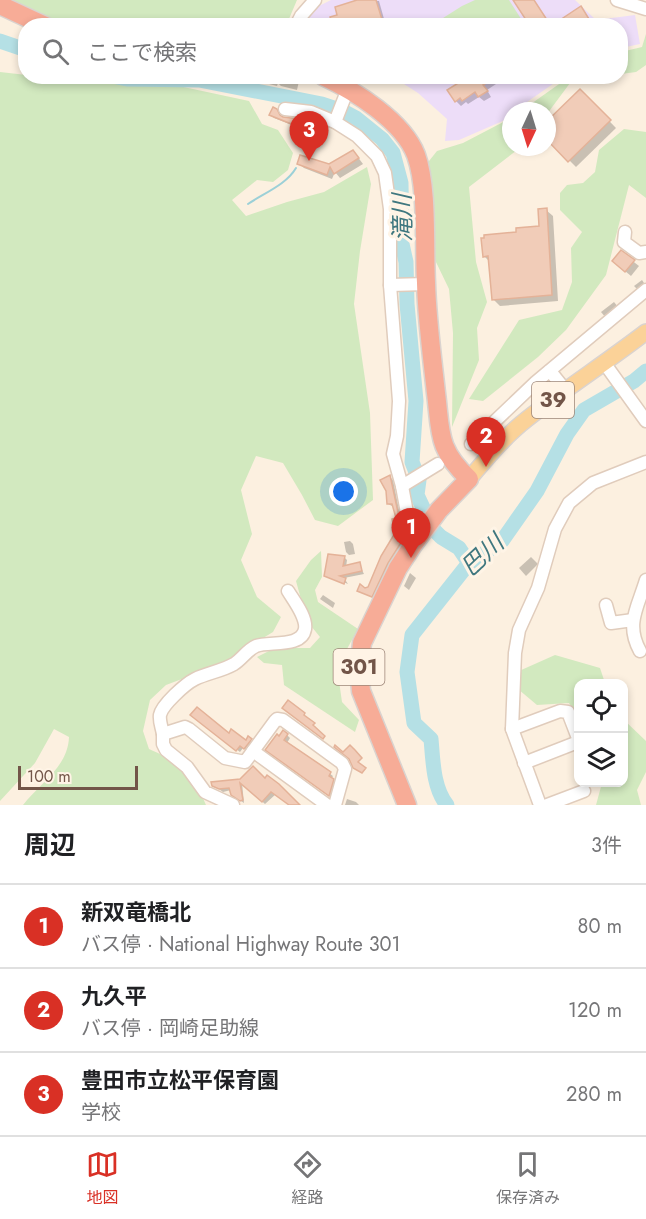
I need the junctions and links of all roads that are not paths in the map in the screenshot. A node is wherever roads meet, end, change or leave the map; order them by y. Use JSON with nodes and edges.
{"nodes":[{"id":1,"x":315,"y":0,"type":"edge"},
{"id":2,"x":617,"y":0,"type":"edge"},
{"id":3,"x":0,"y":5,"type":"edge"},
{"id":4,"x":646,"y":9,"type":"edge"},
{"id":5,"x":28,"y":18,"type":"edge"},
{"id":6,"x":300,"y":18,"type":"edge"},
{"id":7,"x":348,"y":88,"type":"edge"},
{"id":8,"x":285,"y":109,"type":"dead end"},
{"id":9,"x":335,"y":122,"type":"junction"},
{"id":10,"x":625,"y":232,"type":"dead end"},
{"id":11,"x":646,"y":252,"type":"edge"},
{"id":12,"x":426,"y":284,"type":"junction"},
{"id":13,"x":390,"y":285,"type":"junction"},
{"id":14,"x":646,"y":290,"type":"edge"},
{"id":15,"x":646,"y":332,"type":"edge"},
{"id":16,"x":608,"y":369,"type":"junction"},
{"id":17,"x":550,"y":371,"type":"junction"},
{"id":18,"x":566,"y":391,"type":"junction"},
{"id":19,"x":646,"y":421,"type":"edge"},
{"id":20,"x":471,"y":444,"type":"dead end"},
{"id":21,"x":646,"y":462,"type":"edge"},
{"id":22,"x":438,"y":464,"type":"dead end"},
{"id":23,"x":469,"y":479,"type":"junction"},
{"id":24,"x":405,"y":484,"type":"junction"},
{"id":25,"x":416,"y":540,"type":"junction"},
{"id":26,"x":646,"y":580,"type":"edge"},
{"id":27,"x":288,"y":591,"type":"dead end"},
{"id":28,"x":606,"y":605,"type":"dead end"},
{"id":29,"x":633,"y":620,"type":"junction"},
{"id":30,"x":644,"y":652,"type":"edge"},
{"id":31,"x":512,"y":729,"type":"junction"},
{"id":32,"x":576,"y":733,"type":"edge"},
{"id":33,"x":163,"y":734,"type":"junction"},
{"id":34,"x":574,"y":742,"type":"edge"},
{"id":35,"x":253,"y":751,"type":"junction"},
{"id":36,"x":524,"y":763,"type":"junction"},
{"id":37,"x":584,"y":791,"type":"dead end"},
{"id":38,"x":233,"y":805,"type":"edge"},
{"id":39,"x":327,"y":805,"type":"edge"},
{"id":40,"x":335,"y":805,"type":"edge"},
{"id":41,"x":407,"y":805,"type":"edge"},
{"id":42,"x":540,"y":805,"type":"edge"},
{"id":43,"x":547,"y":805,"type":"edge"}],
"edges":[{"from":1,"to":6,"type":"street"},
{"from":2,"to":4,"type":"street"},
{"from":3,"to":5,"type":"highway"},
{"from":7,"to":9,"type":"street"},
{"from":7,"to":12,"type":"highway"},
{"from":8,"to":9,"type":"street"},
{"from":9,"to":13,"type":"street"},
{"from":10,"to":11,"type":"street"},
{"from":12,"to":13,"type":"street"},
{"from":12,"to":23,"type":"highway"},
{"from":13,"to":24,"type":"street"},
{"from":14,"to":17,"type":"street"},
{"from":15,"to":16,"type":"main road","number":"39"},
{"from":16,"to":18,"type":"main road","number":"39"},
{"from":16,"to":19,"type":"street"},
{"from":17,"to":18,"type":"street"},
{"from":17,"to":20,"type":"street"},
{"from":18,"to":23,"type":"main road","number":"39"},
{"from":21,"to":31,"type":"street"},
{"from":22,"to":24,"type":"street"},
{"from":23,"to":25,"type":"highway","number":"301"},
{"from":24,"to":25,"type":"street"},
{"from":25,"to":41,"type":"highway","number":"301"},
{"from":26,"to":29,"type":"street"},
{"from":27,"to":33,"type":"street"},
{"from":28,"to":29,"type":"street"},
{"from":29,"to":30,"type":"street"},
{"from":31,"to":32,"type":"street"},
{"from":31,"to":36,"type":"street"},
{"from":33,"to":35,"type":"street"},
{"from":33,"to":38,"type":"street"},
{"from":34,"to":36,"type":"street"},
{"from":35,"to":39,"type":"street"},
{"from":35,"to":40,"type":"street"},
{"from":36,"to":42,"type":"street"},
{"from":37,"to":43,"type":"street"}]}
